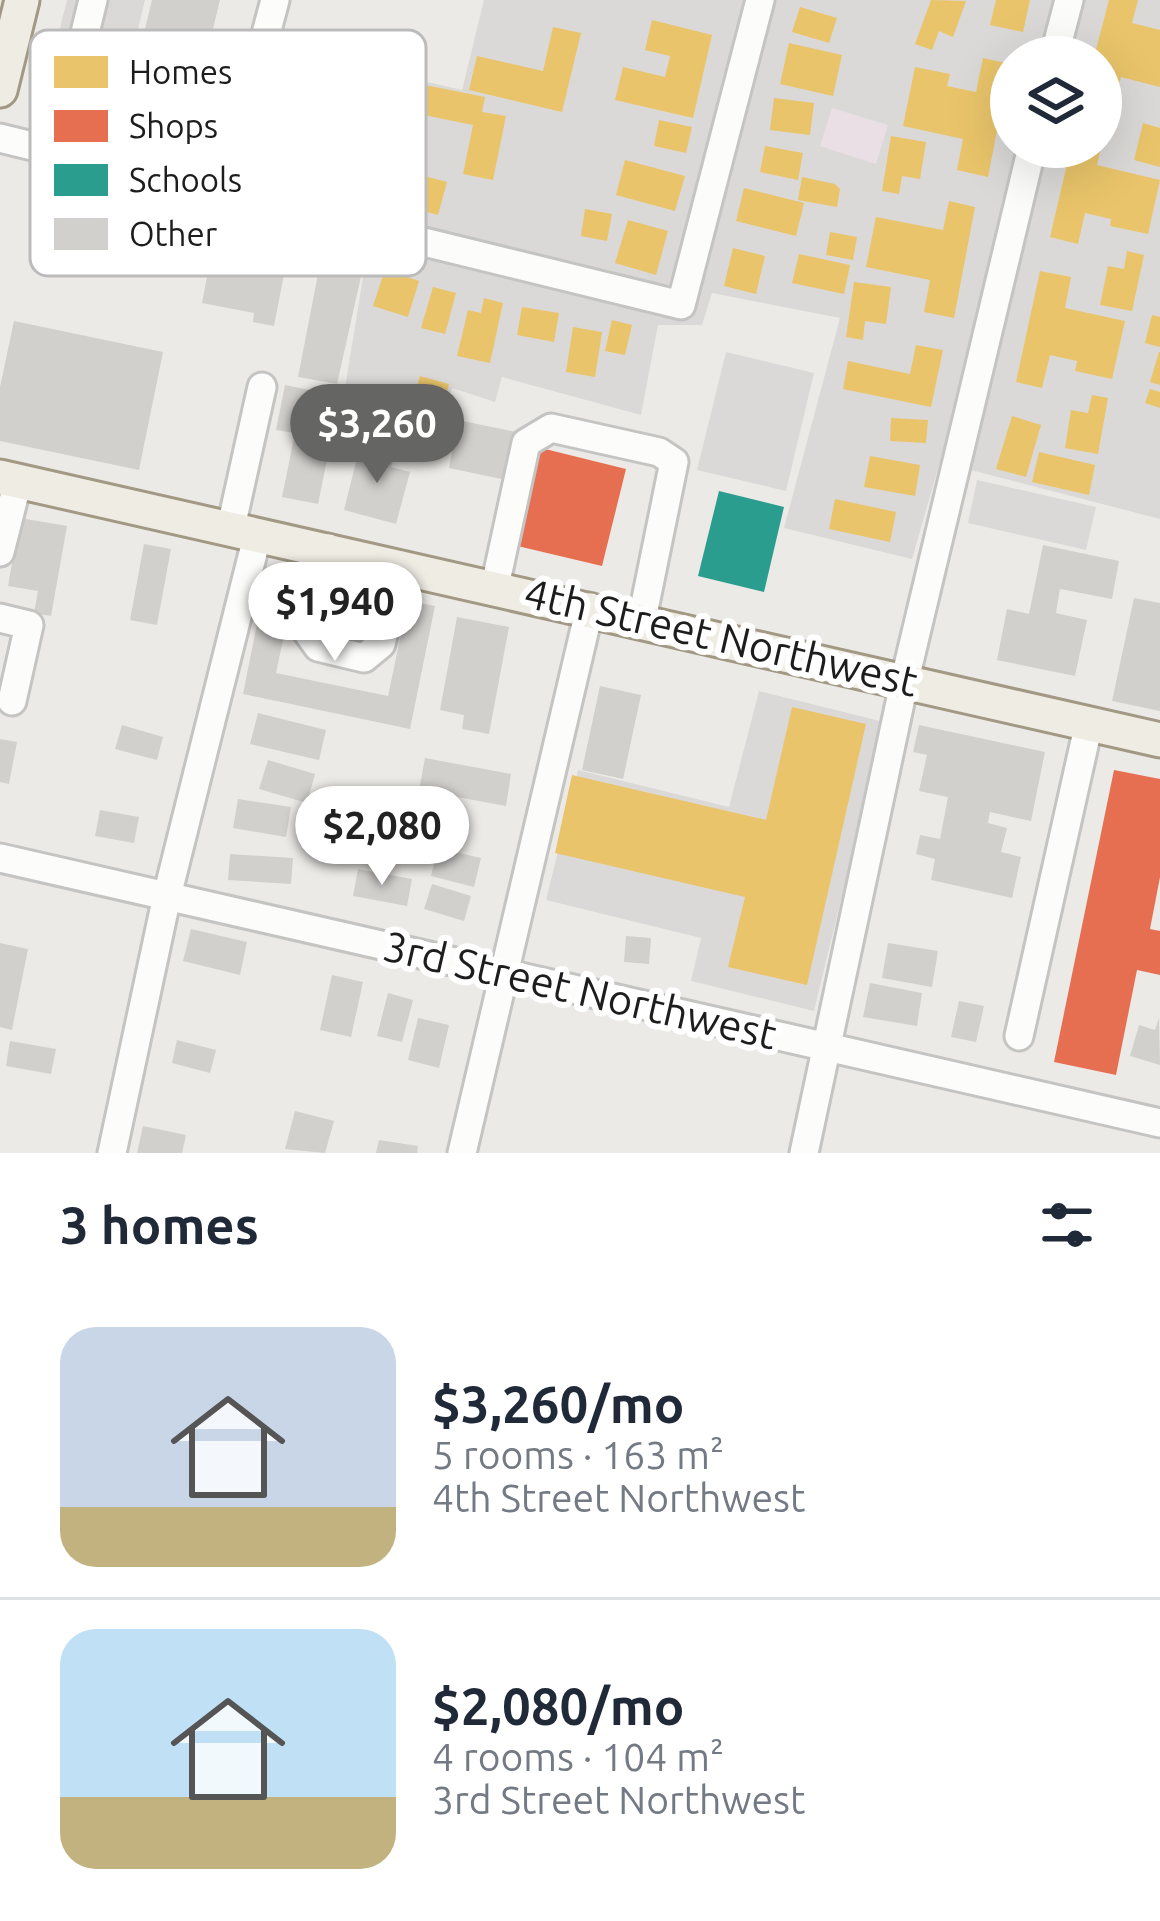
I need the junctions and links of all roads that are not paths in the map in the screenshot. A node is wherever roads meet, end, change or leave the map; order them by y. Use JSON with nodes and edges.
{"nodes":[{"id":1,"x":22,"y":0,"type":"edge"},
{"id":2,"x":93,"y":0,"type":"edge"},
{"id":3,"x":275,"y":0,"type":"edge"},
{"id":4,"x":760,"y":0,"type":"edge"},
{"id":5,"x":1069,"y":0,"type":"edge"},
{"id":6,"x":86,"y":30,"type":"edge"},
{"id":7,"x":267,"y":30,"type":"edge"},
{"id":8,"x":1060,"y":36,"type":"edge"},
{"id":9,"x":0,"y":90,"type":"edge"},
{"id":10,"x":0,"y":138,"type":"edge"},
{"id":11,"x":30,"y":146,"type":"edge"},
{"id":12,"x":1027,"y":168,"type":"edge"},
{"id":13,"x":426,"y":243,"type":"edge"},
{"id":14,"x":262,"y":387,"type":"dead end"},
{"id":15,"x":9,"y":479,"type":"edge"},
{"id":16,"x":244,"y":530,"type":"junction"},
{"id":17,"x":328,"y":548,"type":"junction"},
{"id":18,"x":0,"y":552,"type":"edge"},
{"id":19,"x":400,"y":565,"type":"junction"},
{"id":20,"x":495,"y":586,"type":"junction"},
{"id":21,"x":590,"y":608,"type":"junction"},
{"id":22,"x":0,"y":618,"type":"edge"},
{"id":23,"x":642,"y":619,"type":"junction"},
{"id":24,"x":905,"y":679,"type":"junction"},
{"id":25,"x":12,"y":701,"type":"dead end"},
{"id":26,"x":1089,"y":723,"type":"junction"},
{"id":27,"x":1160,"y":740,"type":"edge"},
{"id":28,"x":0,"y":858,"type":"edge"},
{"id":29,"x":167,"y":896,"type":"junction"},
{"id":30,"x":505,"y":973,"type":"junction"},
{"id":31,"x":1019,"y":1036,"type":"dead end"},
{"id":32,"x":828,"y":1047,"type":"junction"},
{"id":33,"x":1160,"y":1123,"type":"edge"},
{"id":34,"x":112,"y":1153,"type":"edge"},
{"id":35,"x":462,"y":1153,"type":"edge"},
{"id":36,"x":804,"y":1153,"type":"edge"}],
"edges":[{"from":1,"to":9,"type":"main road"},
{"from":2,"to":6,"type":"street"},
{"from":3,"to":7,"type":"street"},
{"from":4,"to":13,"type":"street"},
{"from":5,"to":8,"type":"street"},
{"from":10,"to":11,"type":"street"},
{"from":12,"to":24,"type":"street"},
{"from":14,"to":16,"type":"street"},
{"from":15,"to":16,"type":"main road","name":"4th Street Northwest"},
{"from":15,"to":18,"type":"street"},
{"from":16,"to":17,"type":"main road","name":"4th Street Northwest"},
{"from":16,"to":29,"type":"street"},
{"from":17,"to":19,"type":"main road","name":"4th Street Northwest"},
{"from":17,"to":19,"type":"street"},
{"from":19,"to":20,"type":"main road","name":"4th Street Northwest"},
{"from":20,"to":21,"type":"main road","name":"4th Street Northwest"},
{"from":20,"to":23,"type":"street"},
{"from":21,"to":23,"type":"main road","name":"4th Street Northwest"},
{"from":21,"to":30,"type":"street"},
{"from":22,"to":25,"type":"street"},
{"from":23,"to":24,"type":"main road","name":"4th Street Northwest"},
{"from":24,"to":26,"type":"main road","name":"4th Street Northwest"},
{"from":24,"to":32,"type":"street"},
{"from":26,"to":27,"type":"main road","name":"4th Street Northwest"},
{"from":26,"to":31,"type":"street"},
{"from":28,"to":29,"type":"street","name":"3rd Street Northwest"},
{"from":29,"to":30,"type":"street","name":"3rd Street Northwest"},
{"from":29,"to":34,"type":"street"},
{"from":30,"to":32,"type":"street","name":"3rd Street Northwest"},
{"from":30,"to":35,"type":"street"},
{"from":32,"to":33,"type":"street","name":"3rd Street Northwest"},
{"from":32,"to":36,"type":"street"}]}
